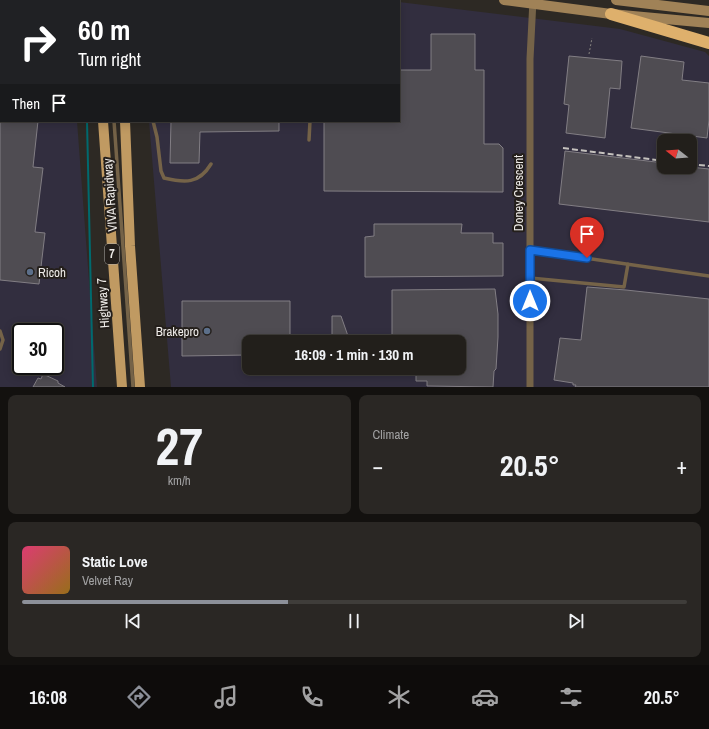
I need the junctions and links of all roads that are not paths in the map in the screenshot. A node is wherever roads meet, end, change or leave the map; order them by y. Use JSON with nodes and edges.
{"nodes":[{"id":1,"x":504,"y":0,"type":"edge"},
{"id":2,"x":616,"y":0,"type":"edge"},
{"id":3,"x":533,"y":2,"type":"edge"},
{"id":4,"x":709,"y":12,"type":"edge"},
{"id":5,"x":611,"y":14,"type":"junction"},
{"id":6,"x":709,"y":23,"type":"edge"},
{"id":7,"x":709,"y":43,"type":"edge"},
{"id":8,"x":103,"y":122,"type":"edge"},
{"id":9,"x":114,"y":122,"type":"edge"},
{"id":10,"x":125,"y":122,"type":"edge"},
{"id":11,"x":153,"y":122,"type":"edge"},
{"id":12,"x":310,"y":122,"type":"edge"},
{"id":13,"x":309,"y":140,"type":"dead end"},
{"id":14,"x":211,"y":164,"type":"dead end"},
{"id":15,"x":530,"y":250,"type":"junction"},
{"id":16,"x":628,"y":264,"type":"junction"},
{"id":17,"x":709,"y":276,"type":"edge"},
{"id":18,"x":530,"y":278,"type":"junction"},
{"id":19,"x":0,"y":331,"type":"edge"},
{"id":20,"x":0,"y":349,"type":"edge"},
{"id":21,"x":122,"y":387,"type":"edge"},
{"id":22,"x":133,"y":387,"type":"edge"},
{"id":23,"x":140,"y":387,"type":"edge"},
{"id":24,"x":530,"y":387,"type":"edge"}],
"edges":[{"from":1,"to":3,"type":"main road"},
{"from":2,"to":4,"type":"main road"},
{"from":3,"to":5,"type":"main road"},
{"from":3,"to":15,"type":"street","name":"Doney Crescent"},
{"from":5,"to":6,"type":"main road"},
{"from":5,"to":7,"type":"highway"},
{"from":8,"to":21,"type":"main road","name":"Highway 7","number":"7"},
{"from":9,"to":22,"type":"lane","name":"VIVA Rapidway"},
{"from":10,"to":23,"type":"main road","number":"7"},
{"from":11,"to":14,"type":"lane"},
{"from":12,"to":13,"type":"lane"},
{"from":15,"to":16,"type":"lane"},
{"from":15,"to":18,"type":"street","name":"Doney Crescent"},
{"from":16,"to":17,"type":"lane"},
{"from":16,"to":18,"type":"lane"},
{"from":18,"to":24,"type":"street","name":"Doney Crescent"},
{"from":19,"to":20,"type":"lane"}]}
